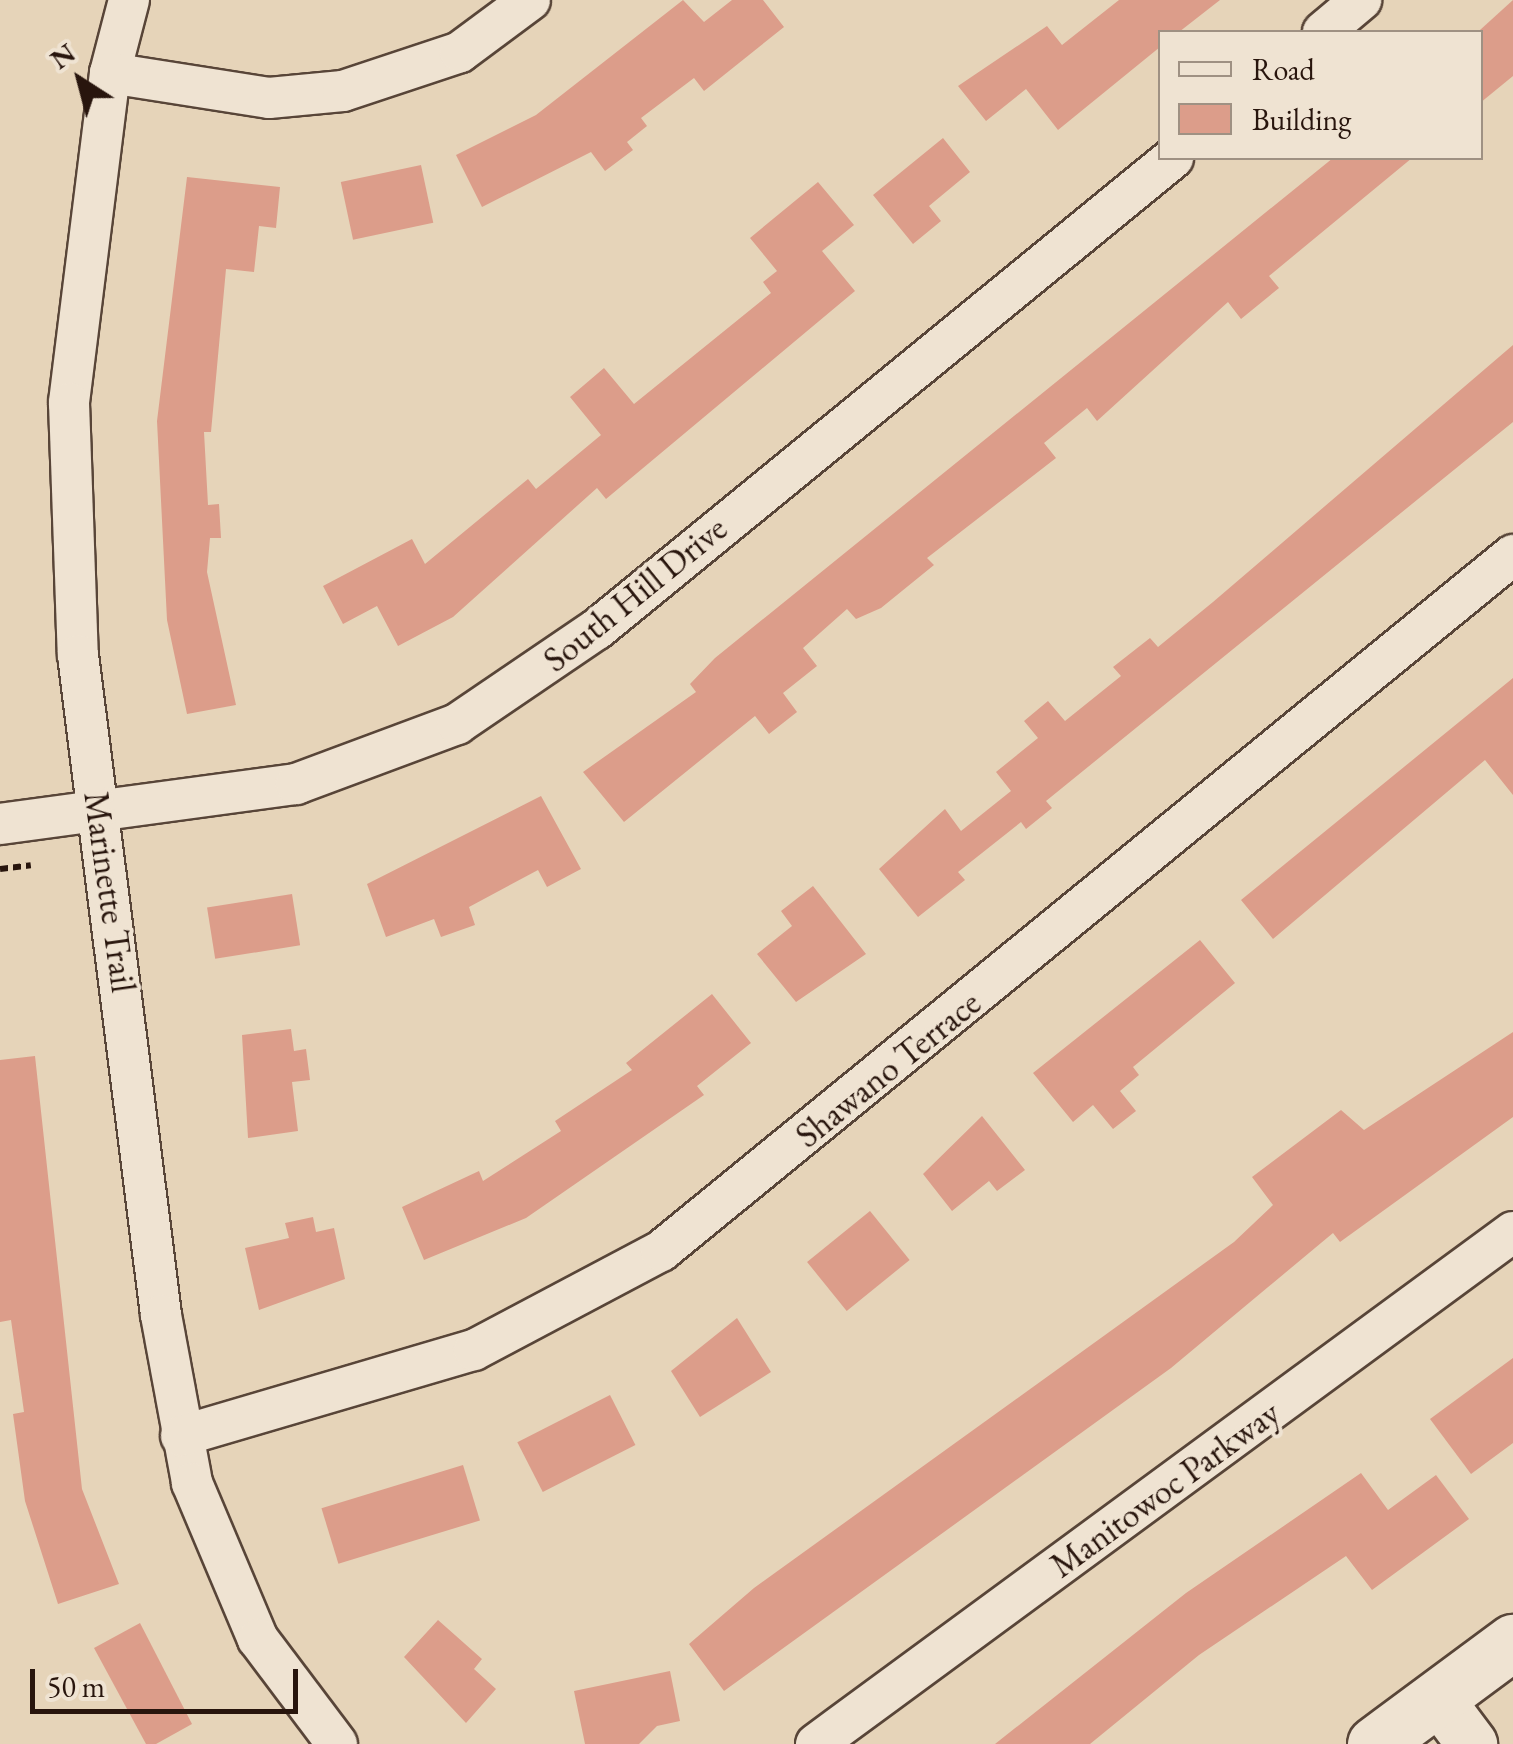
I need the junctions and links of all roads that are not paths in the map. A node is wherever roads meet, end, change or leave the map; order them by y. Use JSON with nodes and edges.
{"nodes":[{"id":1,"x":128,"y":0,"type":"edge"},
{"id":2,"x":530,"y":0,"type":"edge"},
{"id":3,"x":1361,"y":0,"type":"edge"},
{"id":4,"x":1325,"y":30,"type":"edge"},
{"id":5,"x":110,"y":73,"type":"junction"},
{"id":6,"x":1171,"y":160,"type":"edge"},
{"id":7,"x":1513,"y":555,"type":"edge"},
{"id":8,"x":100,"y":814,"type":"junction"},
{"id":9,"x":0,"y":824,"type":"edge"},
{"id":10,"x":1513,"y":1232,"type":"edge"},
{"id":11,"x":181,"y":1436,"type":"junction"},
{"id":12,"x":1513,"y":1642,"type":"edge"},
{"id":13,"x":1438,"y":1697,"type":"junction"},
{"id":14,"x":337,"y":1744,"type":"edge"},
{"id":15,"x":816,"y":1744,"type":"edge"},
{"id":16,"x":1374,"y":1744,"type":"edge"},
{"id":17,"x":1472,"y":1744,"type":"edge"}],
"edges":[{"from":1,"to":5,"type":"street","name":"Marinette Trail"},
{"from":2,"to":5,"type":"street"},
{"from":3,"to":4,"type":"street"},
{"from":5,"to":8,"type":"street","name":"Marinette Trail"},
{"from":6,"to":8,"type":"street","name":"South Hill Drive"},
{"from":7,"to":11,"type":"street","name":"Shawano Terrace"},
{"from":8,"to":9,"type":"street","name":"South Hill Drive"},
{"from":8,"to":11,"type":"street","name":"Marinette Trail"},
{"from":10,"to":15,"type":"street","name":"Manitowoc Parkway"},
{"from":11,"to":14,"type":"street","name":"Marinette Trail"},
{"from":12,"to":13,"type":"main road"},
{"from":13,"to":16,"type":"main road"},
{"from":13,"to":17,"type":"street"}]}
